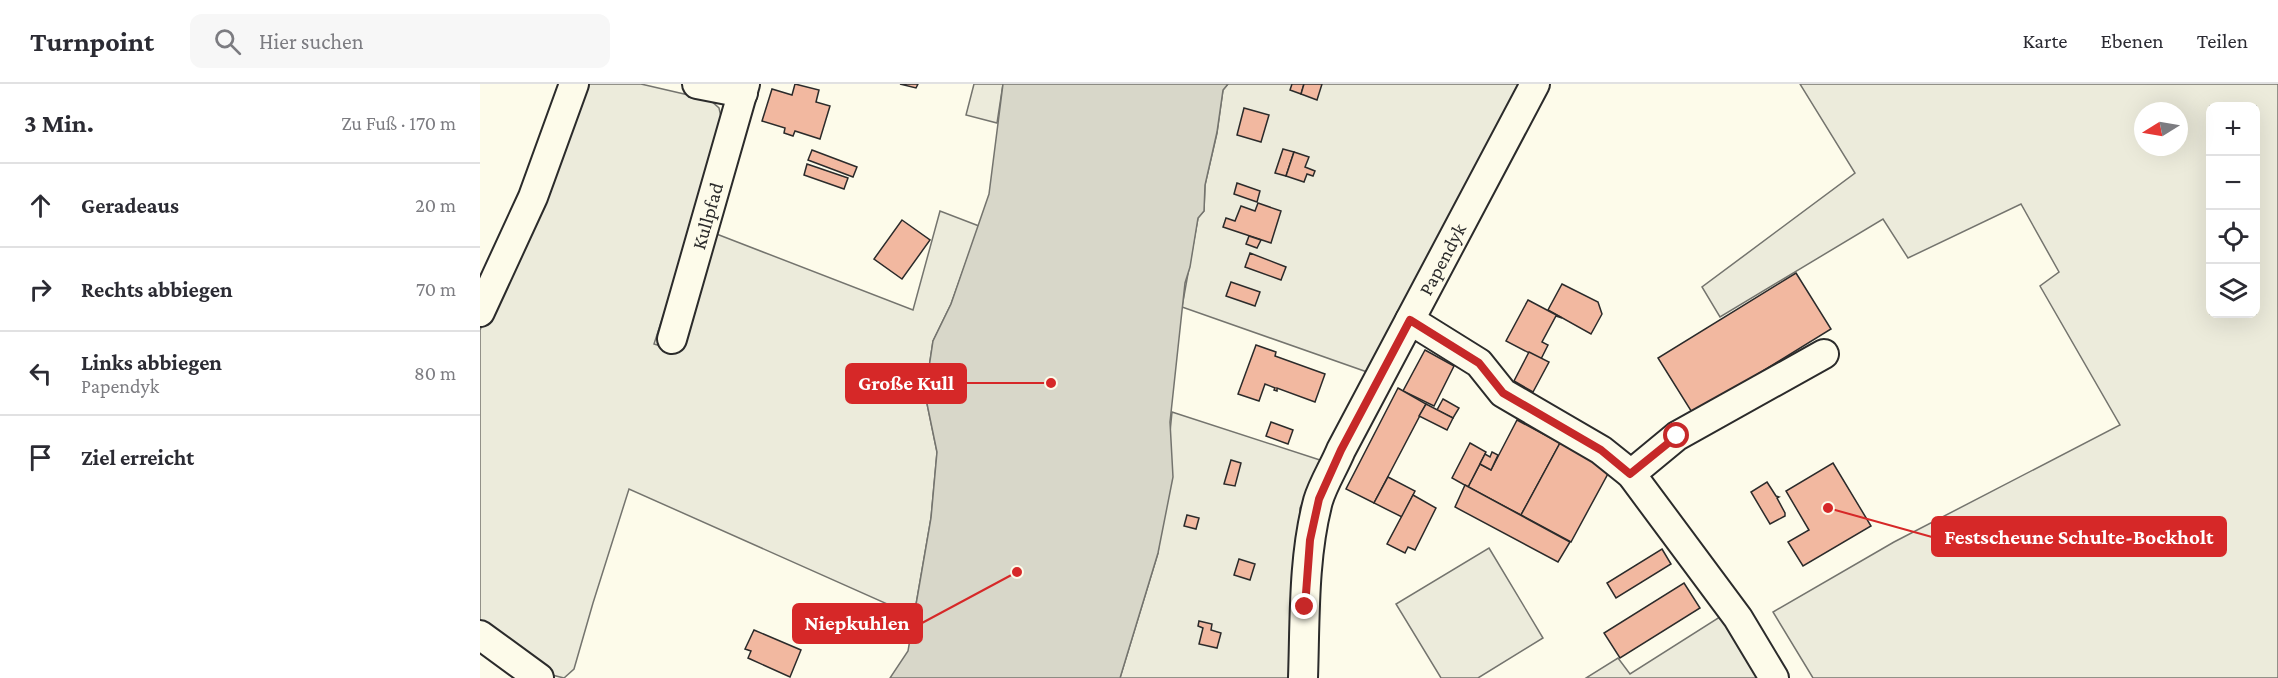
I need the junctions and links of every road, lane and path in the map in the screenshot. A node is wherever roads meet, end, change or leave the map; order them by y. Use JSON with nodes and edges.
{"nodes":[{"id":1,"x":574,"y":84,"type":"edge"},
{"id":2,"x":697,"y":84,"type":"edge"},
{"id":3,"x":1535,"y":84,"type":"edge"},
{"id":4,"x":744,"y":89,"type":"edge"},
{"id":5,"x":480,"y":312,"type":"edge"},
{"id":6,"x":1410,"y":320,"type":"junction"},
{"id":7,"x":672,"y":339,"type":"dead end"},
{"id":8,"x":1824,"y":354,"type":"dead end"},
{"id":9,"x":1630,"y":474,"type":"junction"},
{"id":10,"x":480,"y":635,"type":"edge"},
{"id":11,"x":538,"y":678,"type":"edge"},
{"id":12,"x":1303,"y":678,"type":"edge"},
{"id":13,"x":1774,"y":678,"type":"edge"}],
"edges":[{"from":1,"to":5,"type":"street"},
{"from":2,"to":4,"type":"street","name":"Kullpfad"},
{"from":3,"to":6,"type":"street","name":"Papendyk"},
{"from":4,"to":7,"type":"street","name":"Kullpfad"},
{"from":6,"to":9,"type":"street"},
{"from":6,"to":12,"type":"street","name":"Papendyk"},
{"from":8,"to":9,"type":"street"},
{"from":9,"to":13,"type":"street"},
{"from":10,"to":11,"type":"street"}]}
